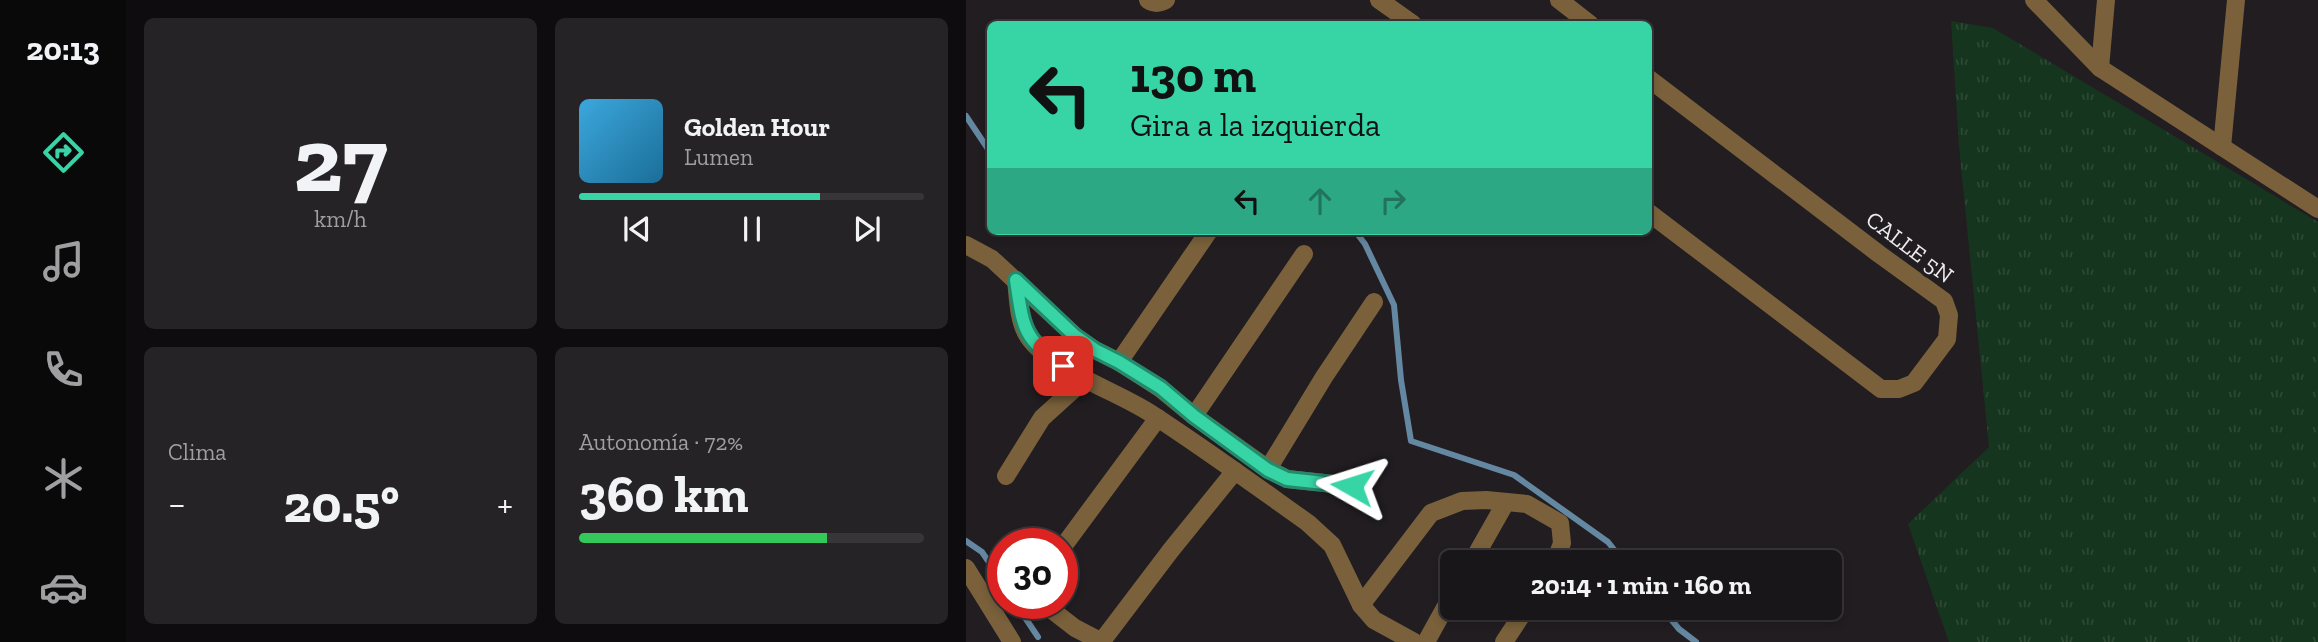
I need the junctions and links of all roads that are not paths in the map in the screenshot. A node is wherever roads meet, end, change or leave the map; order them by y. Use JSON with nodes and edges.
{"nodes":[{"id":1,"x":1148,"y":0,"type":"edge"},
{"id":2,"x":1166,"y":0,"type":"edge"},
{"id":3,"x":1379,"y":0,"type":"edge"},
{"id":4,"x":1559,"y":0,"type":"edge"},
{"id":5,"x":2034,"y":0,"type":"edge"},
{"id":6,"x":2106,"y":0,"type":"edge"},
{"id":7,"x":2236,"y":0,"type":"edge"},
{"id":8,"x":1409,"y":21,"type":"edge"},
{"id":9,"x":1586,"y":21,"type":"edge"},
{"id":10,"x":2100,"y":68,"type":"junction"},
{"id":11,"x":1652,"y":81,"type":"edge"},
{"id":12,"x":2222,"y":147,"type":"junction"},
{"id":13,"x":2318,"y":209,"type":"edge"},
{"id":14,"x":1652,"y":215,"type":"edge"},
{"id":15,"x":1206,"y":235,"type":"edge"},
{"id":16,"x":966,"y":245,"type":"edge"},
{"id":17,"x":1304,"y":254,"type":"dead end"},
{"id":18,"x":1016,"y":280,"type":"junction"},
{"id":19,"x":1374,"y":302,"type":"dead end"},
{"id":20,"x":1119,"y":362,"type":"junction"},
{"id":21,"x":1085,"y":379,"type":"junction"},
{"id":22,"x":1194,"y":416,"type":"junction"},
{"id":23,"x":1158,"y":418,"type":"junction"},
{"id":24,"x":1268,"y":470,"type":"junction"},
{"id":25,"x":1236,"y":471,"type":"junction"},
{"id":26,"x":1006,"y":476,"type":"dead end"},
{"id":27,"x":1352,"y":486,"type":"dead end"},
{"id":28,"x":1506,"y":502,"type":"junction"},
{"id":29,"x":1077,"y":528,"type":"edge"},
{"id":30,"x":1479,"y":550,"type":"edge"},
{"id":31,"x":1559,"y":550,"type":"edge"},
{"id":32,"x":966,"y":568,"type":"edge"},
{"id":33,"x":1361,"y":605,"type":"junction"},
{"id":34,"x":1440,"y":617,"type":"edge"},
{"id":35,"x":1057,"y":619,"type":"edge"},
{"id":36,"x":1518,"y":620,"type":"edge"},
{"id":37,"x":1071,"y":635,"type":"edge"},
{"id":38,"x":1012,"y":642,"type":"edge"},
{"id":39,"x":1102,"y":642,"type":"edge"},
{"id":40,"x":1414,"y":642,"type":"edge"},
{"id":41,"x":1426,"y":642,"type":"edge"},
{"id":42,"x":1504,"y":642,"type":"edge"}],
"edges":[{"from":1,"to":2,"type":"street"},
{"from":3,"to":8,"type":"street"},
{"from":4,"to":9,"type":"street"},
{"from":5,"to":10,"type":"street"},
{"from":6,"to":10,"type":"street"},
{"from":7,"to":12,"type":"street"},
{"from":10,"to":12,"type":"street"},
{"from":11,"to":14,"type":"street","name":"CALLE 5N"},
{"from":12,"to":13,"type":"street"},
{"from":15,"to":20,"type":"street"},
{"from":16,"to":18,"type":"street"},
{"from":17,"to":22,"type":"street"},
{"from":18,"to":20,"type":"street"},
{"from":18,"to":21,"type":"street"},
{"from":19,"to":24,"type":"street"},
{"from":20,"to":22,"type":"street"},
{"from":21,"to":23,"type":"street"},
{"from":21,"to":26,"type":"street"},
{"from":22,"to":24,"type":"street"},
{"from":23,"to":25,"type":"street"},
{"from":23,"to":29,"type":"street"},
{"from":24,"to":27,"type":"street"},
{"from":25,"to":33,"type":"street"},
{"from":25,"to":39,"type":"street"},
{"from":28,"to":30,"type":"street"},
{"from":28,"to":31,"type":"street"},
{"from":28,"to":33,"type":"street"},
{"from":32,"to":38,"type":"street"},
{"from":33,"to":40,"type":"street"},
{"from":34,"to":41,"type":"street"},
{"from":35,"to":37,"type":"street"},
{"from":36,"to":42,"type":"street"},
{"from":37,"to":39,"type":"street"}]}
